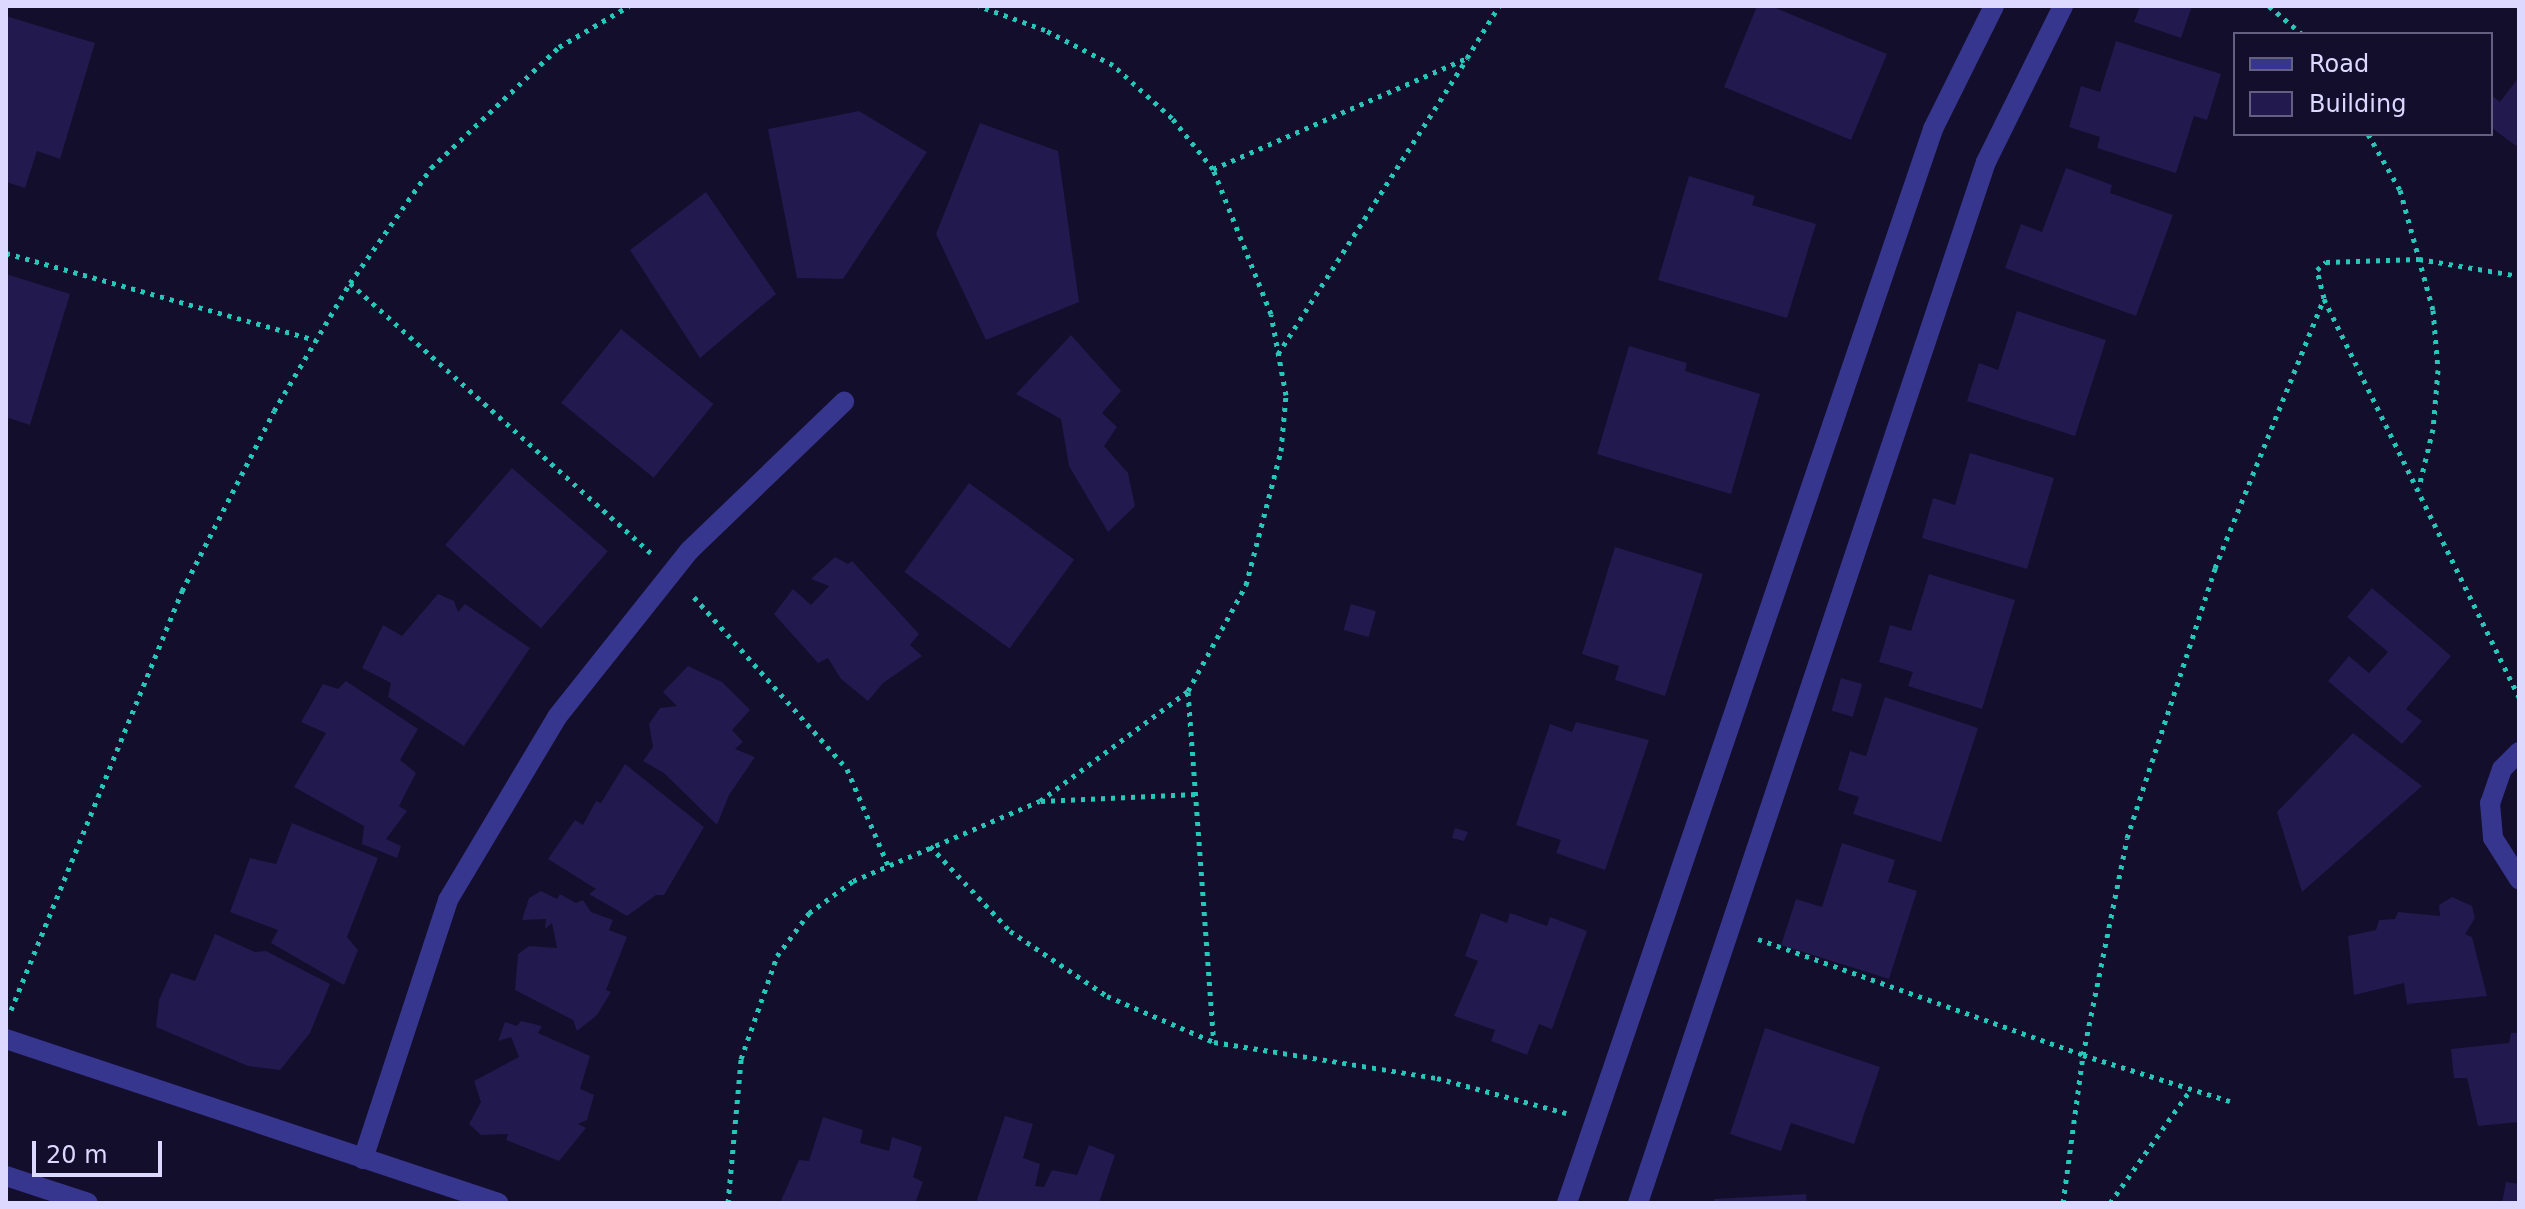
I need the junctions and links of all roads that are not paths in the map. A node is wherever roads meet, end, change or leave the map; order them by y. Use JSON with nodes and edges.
{"nodes":[{"id":1,"x":1994,"y":6,"type":"edge"},
{"id":2,"x":2063,"y":6,"type":"edge"},
{"id":3,"x":844,"y":402,"type":"dead end"},
{"id":4,"x":2519,"y":752,"type":"edge"},
{"id":5,"x":2519,"y":879,"type":"edge"},
{"id":6,"x":6,"y":1039,"type":"edge"},
{"id":7,"x":363,"y":1159,"type":"junction"},
{"id":8,"x":6,"y":1176,"type":"edge"},
{"id":9,"x":88,"y":1203,"type":"edge"},
{"id":10,"x":498,"y":1203,"type":"edge"},
{"id":11,"x":1567,"y":1203,"type":"edge"},
{"id":12,"x":1638,"y":1203,"type":"edge"}],
"edges":[{"from":1,"to":11,"type":"street"},
{"from":2,"to":12,"type":"street"},
{"from":3,"to":7,"type":"street"},
{"from":4,"to":5,"type":"street"},
{"from":6,"to":7,"type":"street"},
{"from":7,"to":10,"type":"street"},
{"from":8,"to":9,"type":"street"}]}
